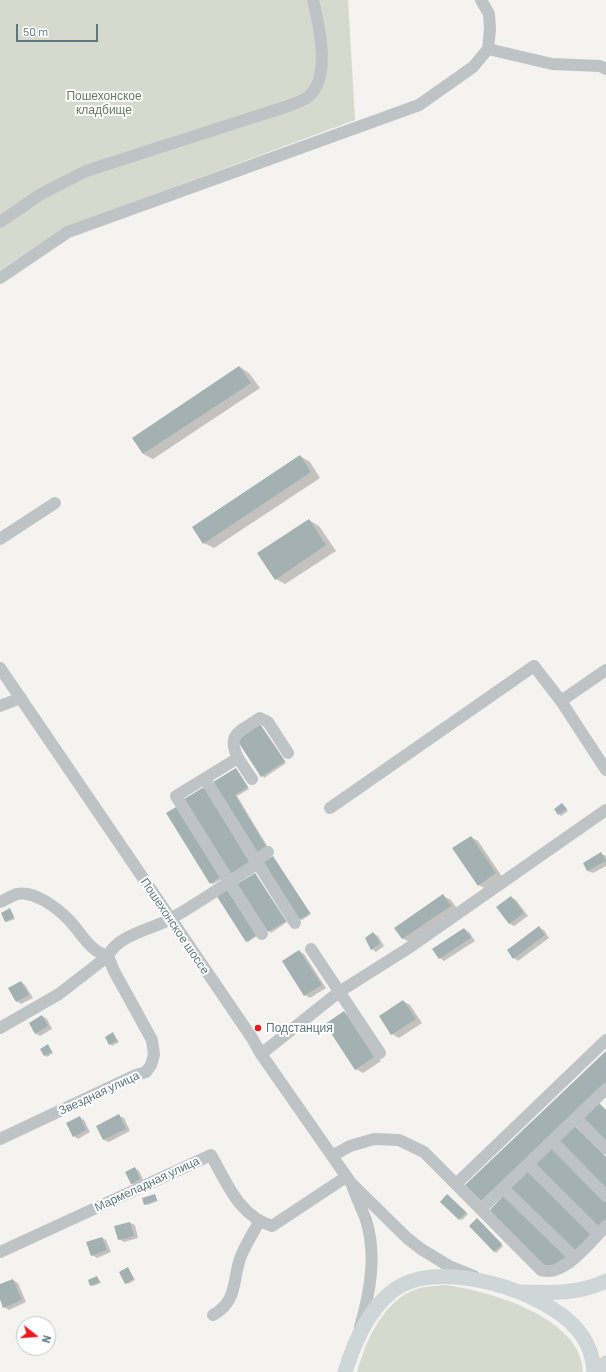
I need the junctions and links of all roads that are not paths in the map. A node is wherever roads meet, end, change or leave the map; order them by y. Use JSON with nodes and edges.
{"nodes":[{"id":1,"x":313,"y":0,"type":"edge"},
{"id":2,"x":481,"y":0,"type":"edge"},
{"id":3,"x":488,"y":49,"type":"junction"},
{"id":4,"x":606,"y":68,"type":"edge"},
{"id":5,"x":0,"y":222,"type":"edge"},
{"id":6,"x":0,"y":278,"type":"edge"},
{"id":7,"x":55,"y":503,"type":"dead end"},
{"id":8,"x":0,"y":539,"type":"edge"},
{"id":9,"x":0,"y":668,"type":"edge"},
{"id":10,"x":606,"y":670,"type":"edge"},
{"id":11,"x":21,"y":698,"type":"junction"},
{"id":12,"x":561,"y":701,"type":"junction"},
{"id":13,"x":0,"y":706,"type":"edge"},
{"id":14,"x":288,"y":752,"type":"dead end"},
{"id":15,"x":238,"y":758,"type":"junction"},
{"id":16,"x":606,"y":770,"type":"edge"},
{"id":17,"x":205,"y":779,"type":"junction"},
{"id":18,"x":252,"y":779,"type":"dead end"},
{"id":19,"x":330,"y":808,"type":"dead end"},
{"id":20,"x":606,"y":810,"type":"edge"},
{"id":21,"x":268,"y":852,"type":"dead end"},
{"id":22,"x":257,"y":864,"type":"junction"},
{"id":23,"x":228,"y":882,"type":"junction"},
{"id":24,"x":0,"y":902,"type":"edge"},
{"id":25,"x":171,"y":919,"type":"junction"},
{"id":26,"x":295,"y":923,"type":"dead end"},
{"id":27,"x":262,"y":934,"type":"dead end"},
{"id":28,"x":311,"y":949,"type":"dead end"},
{"id":29,"x":108,"y":956,"type":"junction"},
{"id":30,"x":339,"y":992,"type":"junction"},
{"id":31,"x":0,"y":1028,"type":"edge"},
{"id":32,"x":606,"y":1040,"type":"edge"},
{"id":33,"x":380,"y":1053,"type":"dead end"},
{"id":34,"x":261,"y":1054,"type":"junction"},
{"id":35,"x":604,"y":1096,"type":"edge"},
{"id":36,"x":576,"y":1118,"type":"junction"},
{"id":37,"x":0,"y":1139,"type":"edge"},
{"id":38,"x":552,"y":1141,"type":"junction"},
{"id":39,"x":606,"y":1149,"type":"edge"},
{"id":40,"x":332,"y":1156,"type":"junction"},
{"id":41,"x":528,"y":1164,"type":"junction"},
{"id":42,"x":349,"y":1180,"type":"junction"},
{"id":43,"x":456,"y":1184,"type":"junction"},
{"id":44,"x":504,"y":1188,"type":"junction"},
{"id":45,"x":606,"y":1196,"type":"edge"},
{"id":46,"x":481,"y":1209,"type":"junction"},
{"id":47,"x":258,"y":1222,"type":"junction"},
{"id":48,"x":602,"y":1230,"type":"edge"},
{"id":49,"x":0,"y":1252,"type":"edge"},
{"id":50,"x":574,"y":1258,"type":"junction"},
{"id":51,"x":479,"y":1278,"type":"junction"},
{"id":52,"x":606,"y":1281,"type":"edge"},
{"id":53,"x":518,"y":1291,"type":"junction"},
{"id":54,"x":213,"y":1315,"type":"dead end"},
{"id":55,"x":357,"y":1337,"type":"junction"},
{"id":56,"x":606,"y":1362,"type":"edge"},
{"id":57,"x":345,"y":1372,"type":"edge"},
{"id":58,"x":594,"y":1372,"type":"edge"},
{"id":59,"x":603,"y":1372,"type":"edge"}],
"edges":[{"from":1,"to":5,"type":"street"},
{"from":2,"to":3,"type":"street"},
{"from":3,"to":4,"type":"street"},
{"from":3,"to":6,"type":"street"},
{"from":7,"to":8,"type":"street"},
{"from":9,"to":11,"type":"street","name":"Пошехонское шоссе"},
{"from":10,"to":12,"type":"street"},
{"from":11,"to":13,"type":"street"},
{"from":11,"to":25,"type":"street","name":"Пошехонское шоссе"},
{"from":12,"to":16,"type":"street"},
{"from":12,"to":19,"type":"street"},
{"from":14,"to":15,"type":"street"},
{"from":15,"to":17,"type":"street"},
{"from":15,"to":18,"type":"street"},
{"from":17,"to":22,"type":"street"},
{"from":17,"to":23,"type":"street"},
{"from":20,"to":30,"type":"street"},
{"from":21,"to":22,"type":"street"},
{"from":22,"to":23,"type":"street"},
{"from":22,"to":26,"type":"street"},
{"from":23,"to":25,"type":"street"},
{"from":23,"to":27,"type":"street"},
{"from":24,"to":29,"type":"street"},
{"from":25,"to":29,"type":"street"},
{"from":25,"to":34,"type":"street","name":"Пошехонское шоссе"},
{"from":28,"to":30,"type":"street"},
{"from":29,"to":31,"type":"street"},
{"from":29,"to":37,"type":"street","name":"Звездная улица"},
{"from":30,"to":33,"type":"street"},
{"from":30,"to":34,"type":"street"},
{"from":32,"to":43,"type":"street"},
{"from":34,"to":40,"type":"street","name":"Пошехонское шоссе"},
{"from":35,"to":36,"type":"street"},
{"from":36,"to":38,"type":"street"},
{"from":36,"to":39,"type":"street"},
{"from":38,"to":41,"type":"street"},
{"from":38,"to":45,"type":"street"},
{"from":40,"to":42,"type":"street","name":"Пошехонское шоссе"},
{"from":40,"to":43,"type":"street"},
{"from":41,"to":44,"type":"street"},
{"from":41,"to":48,"type":"street"},
{"from":42,"to":47,"type":"street"},
{"from":42,"to":51,"type":"street"},
{"from":42,"to":55,"type":"street"},
{"from":43,"to":46,"type":"street"},
{"from":44,"to":46,"type":"street"},
{"from":44,"to":50,"type":"street"},
{"from":46,"to":50,"type":"street"},
{"from":47,"to":49,"type":"street","name":"Мармеладная улица"},
{"from":47,"to":54,"type":"street"},
{"from":48,"to":50,"type":"street"},
{"from":51,"to":53,"type":"main road"},
{"from":51,"to":55,"type":"main road"},
{"from":52,"to":53,"type":"main road"},
{"from":53,"to":58,"type":"main road"},
{"from":55,"to":57,"type":"main road"},
{"from":56,"to":59,"type":"main road"}]}
